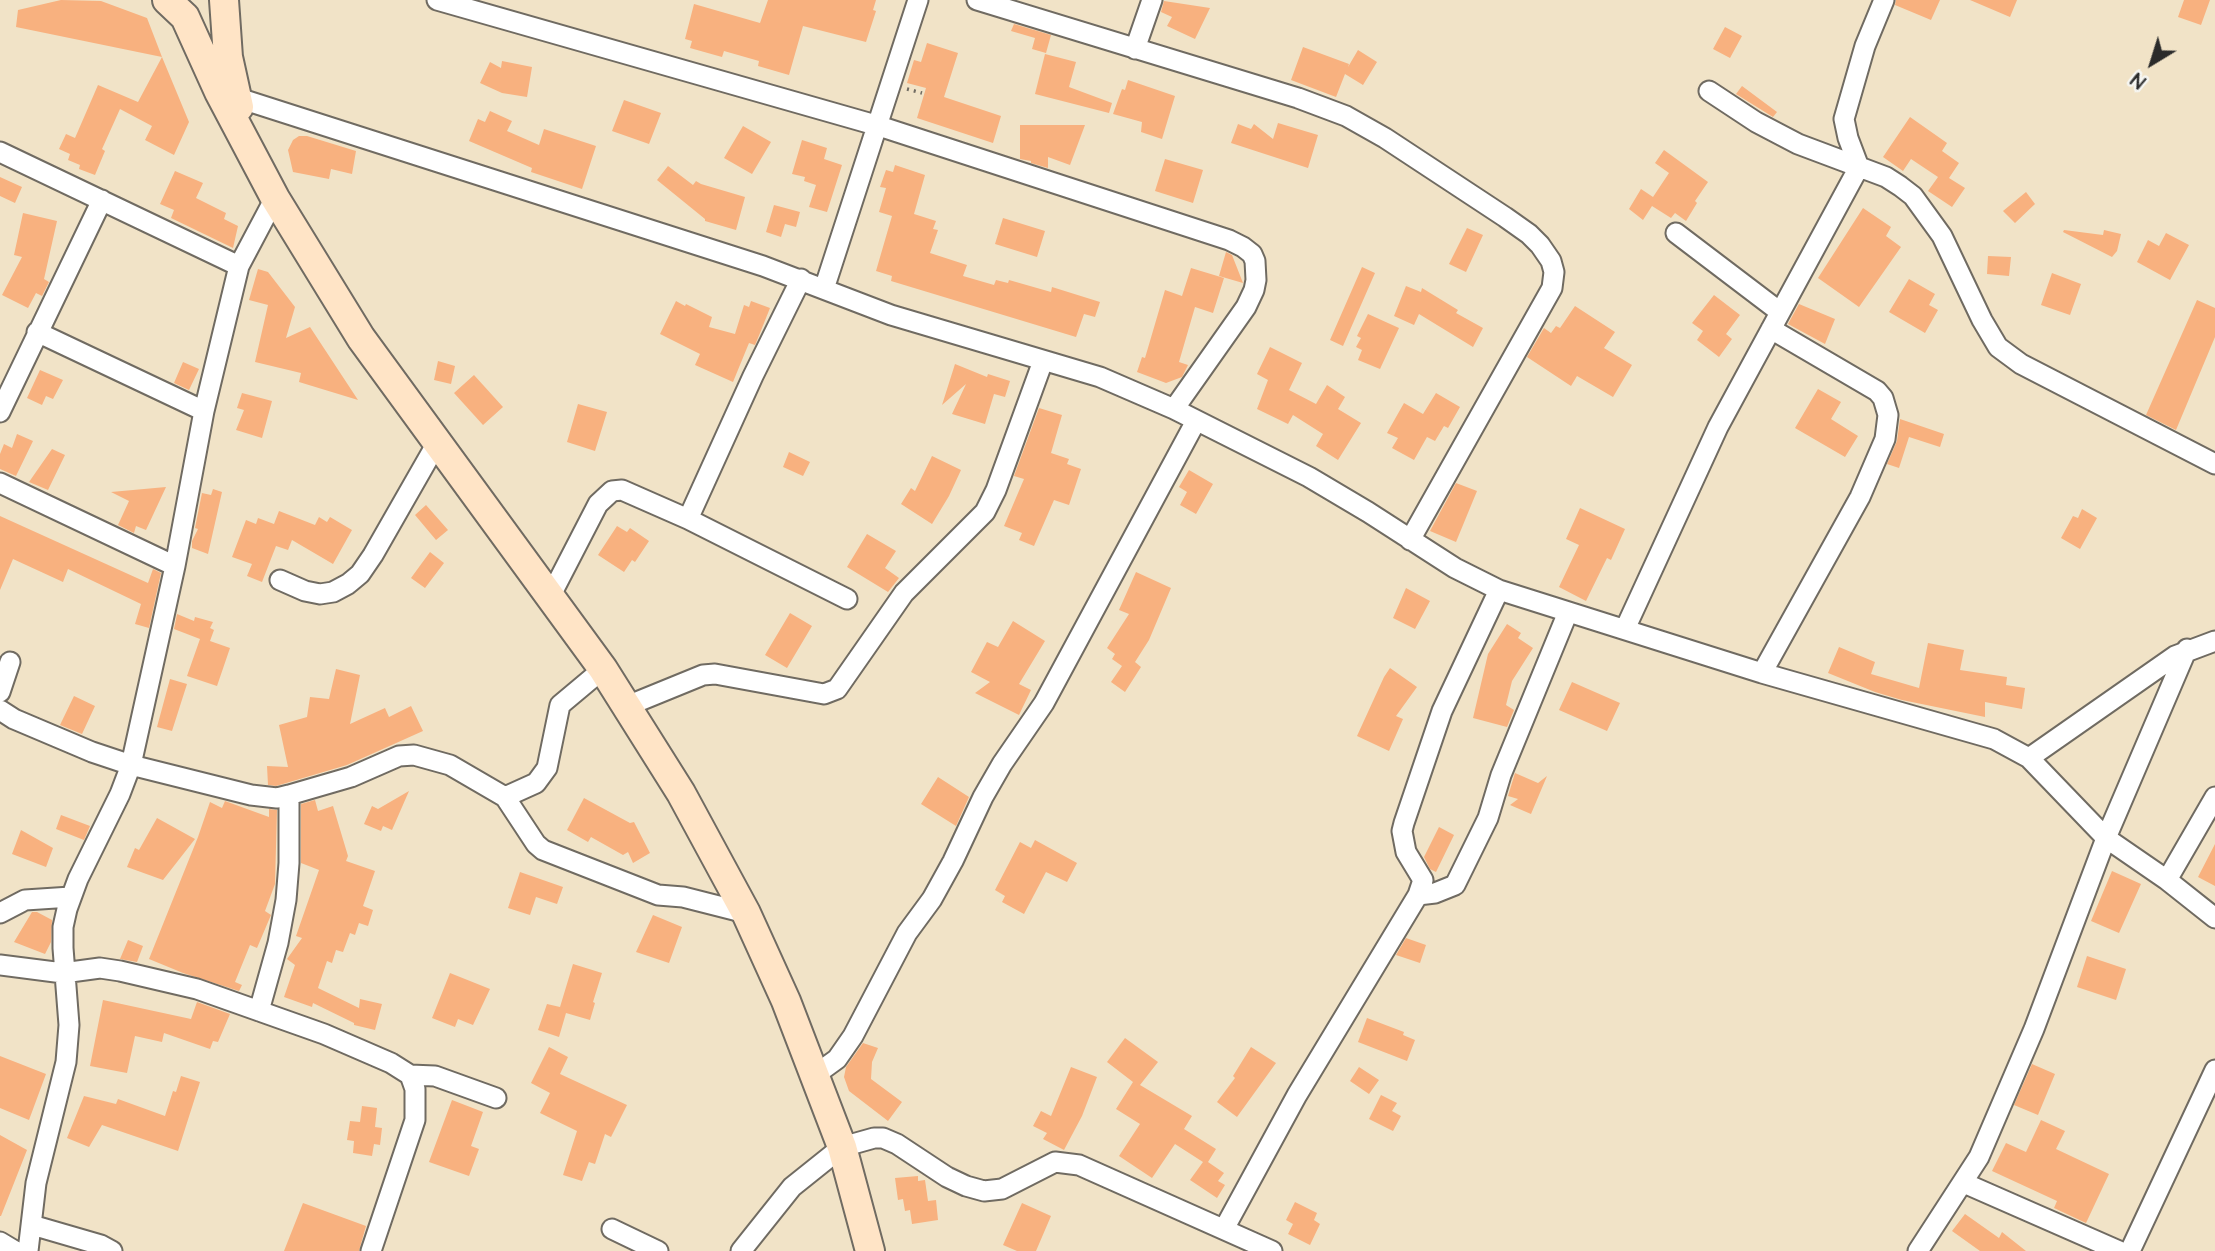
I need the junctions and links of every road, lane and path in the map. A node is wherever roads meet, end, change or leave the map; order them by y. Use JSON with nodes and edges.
{"nodes":[{"id":1,"x":170,"y":0,"type":"edge"},
{"id":2,"x":192,"y":0,"type":"edge"},
{"id":3,"x":224,"y":0,"type":"edge"},
{"id":4,"x":437,"y":0,"type":"edge"},
{"id":5,"x":918,"y":0,"type":"edge"},
{"id":6,"x":977,"y":0,"type":"edge"},
{"id":7,"x":1152,"y":0,"type":"edge"},
{"id":8,"x":1884,"y":0,"type":"edge"},
{"id":9,"x":1135,"y":49,"type":"junction"},
{"id":10,"x":1709,"y":91,"type":"dead end"},
{"id":11,"x":228,"y":95,"type":"junction"},
{"id":12,"x":879,"y":126,"type":"junction"},
{"id":13,"x":0,"y":152,"type":"edge"},
{"id":14,"x":1859,"y":167,"type":"junction"},
{"id":15,"x":275,"y":198,"type":"junction"},
{"id":16,"x":102,"y":200,"type":"junction"},
{"id":17,"x":1676,"y":233,"type":"dead end"},
{"id":18,"x":239,"y":266,"type":"junction"},
{"id":19,"x":801,"y":279,"type":"junction"},
{"id":20,"x":824,"y":289,"type":"junction"},
{"id":21,"x":1776,"y":320,"type":"junction"},
{"id":22,"x":37,"y":332,"type":"junction"},
{"id":23,"x":1043,"y":361,"type":"junction"},
{"id":24,"x":1174,"y":410,"type":"junction"},
{"id":25,"x":204,"y":411,"type":"junction"},
{"id":26,"x":0,"y":412,"type":"edge"},
{"id":27,"x":1196,"y":421,"type":"junction"},
{"id":28,"x":437,"y":443,"type":"junction"},
{"id":29,"x":2215,"y":464,"type":"edge"},
{"id":30,"x":0,"y":483,"type":"edge"},
{"id":31,"x":688,"y":519,"type":"junction"},
{"id":32,"x":1410,"y":540,"type":"junction"},
{"id":33,"x":175,"y":566,"type":"junction"},
{"id":34,"x":280,"y":580,"type":"dead end"},
{"id":35,"x":1499,"y":590,"type":"junction"},
{"id":36,"x":551,"y":595,"type":"junction"},
{"id":37,"x":847,"y":599,"type":"dead end"},
{"id":38,"x":1568,"y":612,"type":"junction"},
{"id":39,"x":1625,"y":629,"type":"junction"},
{"id":40,"x":2215,"y":641,"type":"edge"},
{"id":41,"x":2187,"y":649,"type":"junction"},
{"id":42,"x":10,"y":662,"type":"dead end"},
{"id":43,"x":603,"y":668,"type":"junction"},
{"id":44,"x":1762,"y":673,"type":"junction"},
{"id":45,"x":0,"y":692,"type":"edge"},
{"id":46,"x":627,"y":706,"type":"junction"},
{"id":47,"x":0,"y":710,"type":"edge"},
{"id":48,"x":2029,"y":758,"type":"junction"},
{"id":49,"x":131,"y":765,"type":"junction"},
{"id":50,"x":289,"y":795,"type":"junction"},
{"id":51,"x":505,"y":797,"type":"junction"},
{"id":52,"x":2215,"y":797,"type":"edge"},
{"id":53,"x":2106,"y":838,"type":"junction"},
{"id":54,"x":2167,"y":880,"type":"junction"},
{"id":55,"x":1418,"y":895,"type":"junction"},
{"id":56,"x":71,"y":897,"type":"junction"},
{"id":57,"x":0,"y":912,"type":"edge"},
{"id":58,"x":746,"y":913,"type":"junction"},
{"id":59,"x":2215,"y":918,"type":"edge"},
{"id":60,"x":0,"y":965,"type":"edge"},
{"id":61,"x":63,"y":973,"type":"junction"},
{"id":62,"x":259,"y":1011,"type":"junction"},
{"id":63,"x":2215,"y":1070,"type":"edge"},
{"id":64,"x":410,"y":1075,"type":"junction"},
{"id":65,"x":815,"y":1075,"type":"junction"},
{"id":66,"x":496,"y":1098,"type":"dead end"},
{"id":67,"x":842,"y":1147,"type":"junction"},
{"id":68,"x":1964,"y":1183,"type":"junction"},
{"id":69,"x":32,"y":1225,"type":"junction"},
{"id":70,"x":612,"y":1229,"type":"dead end"},
{"id":71,"x":1224,"y":1229,"type":"junction"},
{"id":72,"x":0,"y":1242,"type":"edge"},
{"id":73,"x":2092,"y":1246,"type":"edge"},
{"id":74,"x":15,"y":1251,"type":"edge"},
{"id":75,"x":28,"y":1251,"type":"edge"},
{"id":76,"x":112,"y":1251,"type":"edge"},
{"id":77,"x":372,"y":1251,"type":"edge"},
{"id":78,"x":657,"y":1251,"type":"edge"},
{"id":79,"x":741,"y":1251,"type":"edge"},
{"id":80,"x":870,"y":1251,"type":"edge"},
{"id":81,"x":1272,"y":1251,"type":"edge"},
{"id":82,"x":1918,"y":1251,"type":"edge"},
{"id":83,"x":2119,"y":1251,"type":"edge"},
{"id":84,"x":2130,"y":1251,"type":"edge"}],
"edges":[{"from":1,"to":2,"type":"main road"},
{"from":1,"to":11,"type":"main road"},
{"from":3,"to":11,"type":"main road"},
{"from":4,"to":12,"type":"street"},
{"from":5,"to":12,"type":"street"},
{"from":6,"to":9,"type":"street"},
{"from":7,"to":9,"type":"street"},
{"from":8,"to":14,"type":"street"},
{"from":9,"to":32,"type":"street"},
{"from":10,"to":14,"type":"street"},
{"from":11,"to":15,"type":"main road"},
{"from":11,"to":19,"type":"street"},
{"from":12,"to":20,"type":"street"},
{"from":12,"to":24,"type":"street"},
{"from":13,"to":16,"type":"street"},
{"from":14,"to":21,"type":"street"},
{"from":14,"to":29,"type":"street"},
{"from":15,"to":18,"type":"street"},
{"from":15,"to":28,"type":"main road"},
{"from":16,"to":18,"type":"street"},
{"from":16,"to":22,"type":"street"},
{"from":17,"to":21,"type":"street"},
{"from":18,"to":25,"type":"street"},
{"from":19,"to":20,"type":"street"},
{"from":19,"to":31,"type":"street"},
{"from":20,"to":23,"type":"street"},
{"from":21,"to":39,"type":"street"},
{"from":21,"to":44,"type":"street"},
{"from":22,"to":25,"type":"street"},
{"from":22,"to":26,"type":"street"},
{"from":23,"to":24,"type":"street"},
{"from":23,"to":46,"type":"street"},
{"from":24,"to":27,"type":"street"},
{"from":25,"to":33,"type":"street"},
{"from":27,"to":32,"type":"street"},
{"from":27,"to":65,"type":"street"},
{"from":28,"to":34,"type":"street"},
{"from":28,"to":36,"type":"main road"},
{"from":30,"to":33,"type":"street"},
{"from":31,"to":36,"type":"street"},
{"from":31,"to":37,"type":"street"},
{"from":32,"to":35,"type":"street"},
{"from":33,"to":49,"type":"street"},
{"from":35,"to":38,"type":"street"},
{"from":35,"to":55,"type":"street"},
{"from":36,"to":43,"type":"main road"},
{"from":38,"to":39,"type":"street"},
{"from":38,"to":55,"type":"street"},
{"from":39,"to":44,"type":"street"},
{"from":40,"to":41,"type":"street"},
{"from":41,"to":48,"type":"street"},
{"from":41,"to":53,"type":"street"},
{"from":42,"to":45,"type":"street"},
{"from":43,"to":46,"type":"main road"},
{"from":43,"to":51,"type":"street"},
{"from":44,"to":48,"type":"street"},
{"from":46,"to":58,"type":"main road"},
{"from":47,"to":49,"type":"street"},
{"from":48,"to":53,"type":"street"},
{"from":49,"to":50,"type":"street"},
{"from":49,"to":56,"type":"street"},
{"from":50,"to":51,"type":"street"},
{"from":50,"to":62,"type":"street"},
{"from":51,"to":58,"type":"street"},
{"from":52,"to":54,"type":"street"},
{"from":53,"to":54,"type":"street"},
{"from":53,"to":68,"type":"street"},
{"from":54,"to":59,"type":"street"},
{"from":55,"to":71,"type":"street"},
{"from":56,"to":57,"type":"street"},
{"from":56,"to":61,"type":"street"},
{"from":58,"to":65,"type":"main road"},
{"from":60,"to":61,"type":"street"},
{"from":61,"to":62,"type":"street"},
{"from":61,"to":69,"type":"street"},
{"from":62,"to":64,"type":"street"},
{"from":63,"to":84,"type":"street"},
{"from":64,"to":66,"type":"street"},
{"from":64,"to":77,"type":"street"},
{"from":65,"to":67,"type":"main road"},
{"from":67,"to":71,"type":"street"},
{"from":67,"to":79,"type":"street"},
{"from":67,"to":80,"type":"main road"},
{"from":68,"to":73,"type":"street"},
{"from":68,"to":82,"type":"street"},
{"from":69,"to":75,"type":"street"},
{"from":69,"to":76,"type":"street"},
{"from":70,"to":78,"type":"street"},
{"from":71,"to":81,"type":"street"},
{"from":72,"to":74,"type":"street"},
{"from":73,"to":83,"type":"street"}]}
